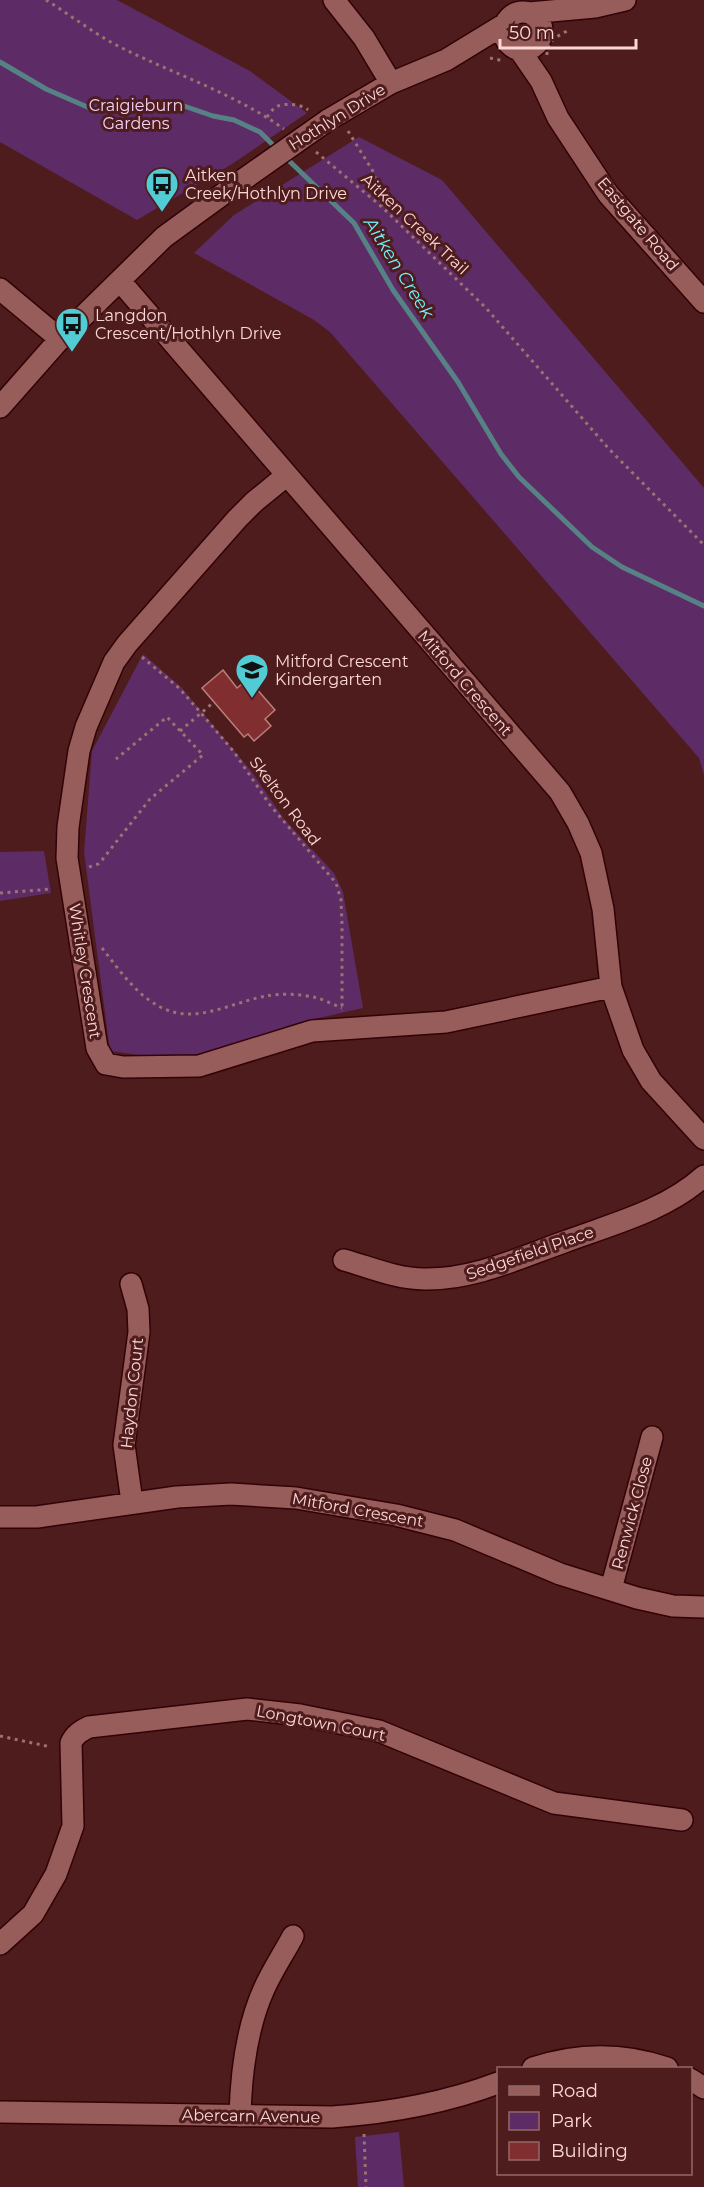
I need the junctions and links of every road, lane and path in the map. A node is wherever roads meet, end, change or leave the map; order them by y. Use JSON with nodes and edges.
{"nodes":[{"id":1,"x":46,"y":0,"type":"edge"},
{"id":2,"x":334,"y":0,"type":"edge"},
{"id":3,"x":625,"y":0,"type":"edge"},
{"id":4,"x":595,"y":7,"type":"junction"},
{"id":5,"x":529,"y":13,"type":"junction"},
{"id":6,"x":505,"y":24,"type":"junction"},
{"id":7,"x":574,"y":28,"type":"dead end"},
{"id":8,"x":527,"y":49,"type":"junction"},
{"id":9,"x":482,"y":59,"type":"dead end"},
{"id":10,"x":446,"y":60,"type":"junction"},
{"id":11,"x":391,"y":83,"type":"junction"},
{"id":12,"x":308,"y":110,"type":"dead end"},
{"id":13,"x":267,"y":117,"type":"junction"},
{"id":14,"x":285,"y":130,"type":"dead end"},
{"id":15,"x":347,"y":130,"type":"dead end"},
{"id":16,"x":313,"y":149,"type":"dead end"},
{"id":17,"x":382,"y":207,"type":"junction"},
{"id":18,"x":120,"y":280,"type":"junction"},
{"id":19,"x":0,"y":289,"type":"edge"},
{"id":20,"x":702,"y":296,"type":"edge"},
{"id":21,"x":60,"y":339,"type":"junction"},
{"id":22,"x":0,"y":407,"type":"edge"},
{"id":23,"x":287,"y":475,"type":"junction"},
{"id":24,"x":704,"y":545,"type":"edge"},
{"id":25,"x":127,"y":644,"type":"junction"},
{"id":26,"x":214,"y":702,"type":"dead end"},
{"id":27,"x":201,"y":713,"type":"junction"},
{"id":28,"x":180,"y":731,"type":"junction"},
{"id":29,"x":116,"y":759,"type":"dead end"},
{"id":30,"x":83,"y":869,"type":"dead end"},
{"id":31,"x":52,"y":889,"type":"dead end"},
{"id":32,"x":0,"y":893,"type":"edge"},
{"id":33,"x":97,"y":942,"type":"dead end"},
{"id":34,"x":611,"y":987,"type":"junction"},
{"id":35,"x":704,"y":1139,"type":"edge"},
{"id":36,"x":704,"y":1176,"type":"edge"},
{"id":37,"x":344,"y":1260,"type":"dead end"},
{"id":38,"x":130,"y":1284,"type":"dead end"},
{"id":39,"x":652,"y":1437,"type":"dead end"},
{"id":40,"x":132,"y":1502,"type":"junction"},
{"id":41,"x":0,"y":1517,"type":"edge"},
{"id":42,"x":611,"y":1589,"type":"junction"},
{"id":43,"x":704,"y":1606,"type":"edge"},
{"id":44,"x":0,"y":1736,"type":"edge"},
{"id":45,"x":51,"y":1747,"type":"dead end"},
{"id":46,"x":682,"y":1820,"type":"dead end"},
{"id":47,"x":293,"y":1936,"type":"dead end"},
{"id":48,"x":0,"y":1944,"type":"edge"},
{"id":49,"x":537,"y":2067,"type":"edge"},
{"id":50,"x":665,"y":2067,"type":"edge"},
{"id":51,"x":497,"y":2083,"type":"edge"},
{"id":52,"x":0,"y":2112,"type":"edge"},
{"id":53,"x":240,"y":2116,"type":"junction"},
{"id":54,"x":364,"y":2134,"type":"dead end"},
{"id":55,"x":366,"y":2187,"type":"edge"}],
"edges":[{"from":1,"to":13,"type":"path"},
{"from":2,"to":11,"type":"street"},
{"from":3,"to":4,"type":"street","name":"Hothlyn Drive"},
{"from":4,"to":5,"type":"street","name":"Hothlyn Drive"},
{"from":4,"to":8,"type":"street","name":"Hothlyn Drive"},
{"from":5,"to":6,"type":"street"},
{"from":5,"to":8,"type":"street"},
{"from":6,"to":8,"type":"street"},
{"from":6,"to":10,"type":"street","name":"Hothlyn Drive"},
{"from":7,"to":8,"type":"path"},
{"from":8,"to":9,"type":"path"},
{"from":8,"to":10,"type":"street","name":"Hothlyn Drive"},
{"from":8,"to":20,"type":"street","name":"Eastgate Road"},
{"from":10,"to":11,"type":"street","name":"Hothlyn Drive"},
{"from":11,"to":18,"type":"street","name":"Hothlyn Drive","bridge":true},
{"from":12,"to":13,"type":"path"},
{"from":13,"to":14,"type":"path"},
{"from":15,"to":17,"type":"path"},
{"from":16,"to":17,"type":"path","name":"Aitken Creek Trail"},
{"from":17,"to":24,"type":"path","name":"Aitken Creek Trail"},
{"from":18,"to":21,"type":"street","name":"Hothlyn Drive"},
{"from":18,"to":23,"type":"street","name":"Mitford Crescent"},
{"from":19,"to":21,"type":"street"},
{"from":21,"to":22,"type":"street","name":"Hothlyn Drive"},
{"from":23,"to":25,"type":"street","name":"Whitley Crescent"},
{"from":23,"to":34,"type":"street","name":"Mitford Crescent"},
{"from":25,"to":27,"type":"path","name":"Skelton Road"},
{"from":25,"to":34,"type":"street","name":"Whitley Crescent"},
{"from":26,"to":27,"type":"path"},
{"from":27,"to":28,"type":"path"},
{"from":27,"to":33,"type":"path","name":"Skelton Road"},
{"from":28,"to":29,"type":"path"},
{"from":28,"to":30,"type":"path"},
{"from":31,"to":32,"type":"path"},
{"from":34,"to":35,"type":"street","name":"Mitford Crescent"},
{"from":36,"to":37,"type":"street","name":"Sedgefield Place"},
{"from":38,"to":40,"type":"street","name":"Haydon Court"},
{"from":39,"to":42,"type":"street","name":"Renwick Close"},
{"from":40,"to":41,"type":"street","name":"Mitford Crescent"},
{"from":40,"to":42,"type":"street","name":"Mitford Crescent"},
{"from":42,"to":43,"type":"street","name":"Mitford Crescent"},
{"from":44,"to":45,"type":"path"},
{"from":46,"to":48,"type":"street","name":"Longtown Court"},
{"from":47,"to":53,"type":"street"},
{"from":49,"to":50,"type":"street"},
{"from":51,"to":53,"type":"street","name":"Abercarn Avenue"},
{"from":52,"to":53,"type":"street","name":"Abercarn Avenue"},
{"from":54,"to":55,"type":"path"}]}
